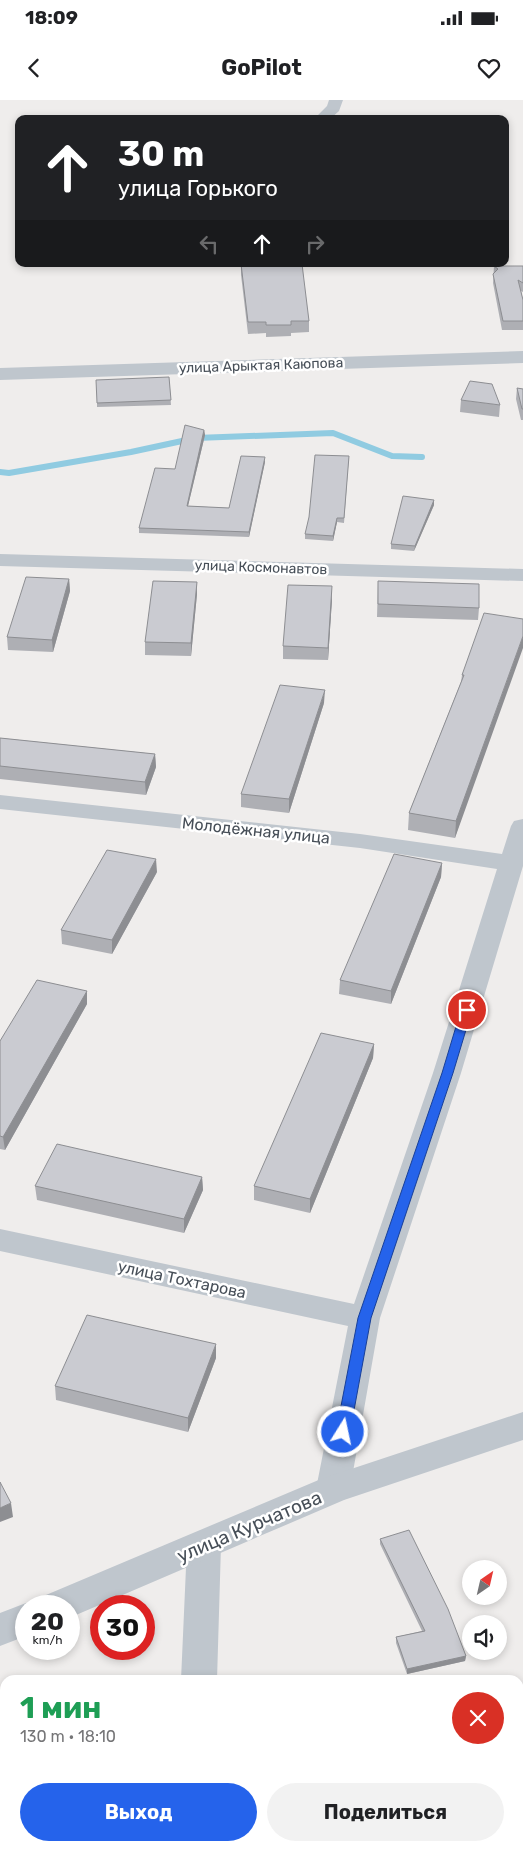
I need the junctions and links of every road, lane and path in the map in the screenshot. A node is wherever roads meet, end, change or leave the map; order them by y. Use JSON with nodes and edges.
{"nodes":[{"id":1,"x":336,"y":100,"type":"edge"},
{"id":2,"x":326,"y":115,"type":"edge"},
{"id":3,"x":523,"y":357,"type":"edge"},
{"id":4,"x":0,"y":374,"type":"edge"},
{"id":5,"x":0,"y":560,"type":"edge"},
{"id":6,"x":523,"y":575,"type":"edge"},
{"id":7,"x":0,"y":802,"type":"edge"},
{"id":8,"x":523,"y":826,"type":"edge"},
{"id":9,"x":511,"y":863,"type":"junction"},
{"id":10,"x":0,"y":1240,"type":"edge"},
{"id":11,"x":365,"y":1318,"type":"junction"},
{"id":12,"x":523,"y":1426,"type":"edge"},
{"id":13,"x":333,"y":1489,"type":"junction"},
{"id":14,"x":204,"y":1545,"type":"junction"},
{"id":15,"x":80,"y":1597,"type":"edge"},
{"id":16,"x":15,"y":1624,"type":"edge"},
{"id":17,"x":0,"y":1630,"type":"edge"},
{"id":18,"x":199,"y":1675,"type":"edge"}],
"edges":[{"from":1,"to":2,"type":"street"},
{"from":3,"to":4,"type":"street","name":"улица Арыктая Каюпова"},
{"from":5,"to":6,"type":"street","name":"улица Космонавтов"},
{"from":7,"to":9,"type":"street","name":"Молодёжная улица"},
{"from":8,"to":9,"type":"street","name":"улица Курчатова"},
{"from":9,"to":11,"type":"street","name":"улица Курчатова"},
{"from":10,"to":11,"type":"street","name":"улица Тохтарова"},
{"from":11,"to":13,"type":"street","name":"улица Курчатова"},
{"from":12,"to":13,"type":"street"},
{"from":13,"to":14,"type":"street","name":"улица Курчатова"},
{"from":14,"to":15,"type":"street","name":"улица Курчатова"},
{"from":14,"to":18,"type":"street"},
{"from":16,"to":17,"type":"street"}]}
